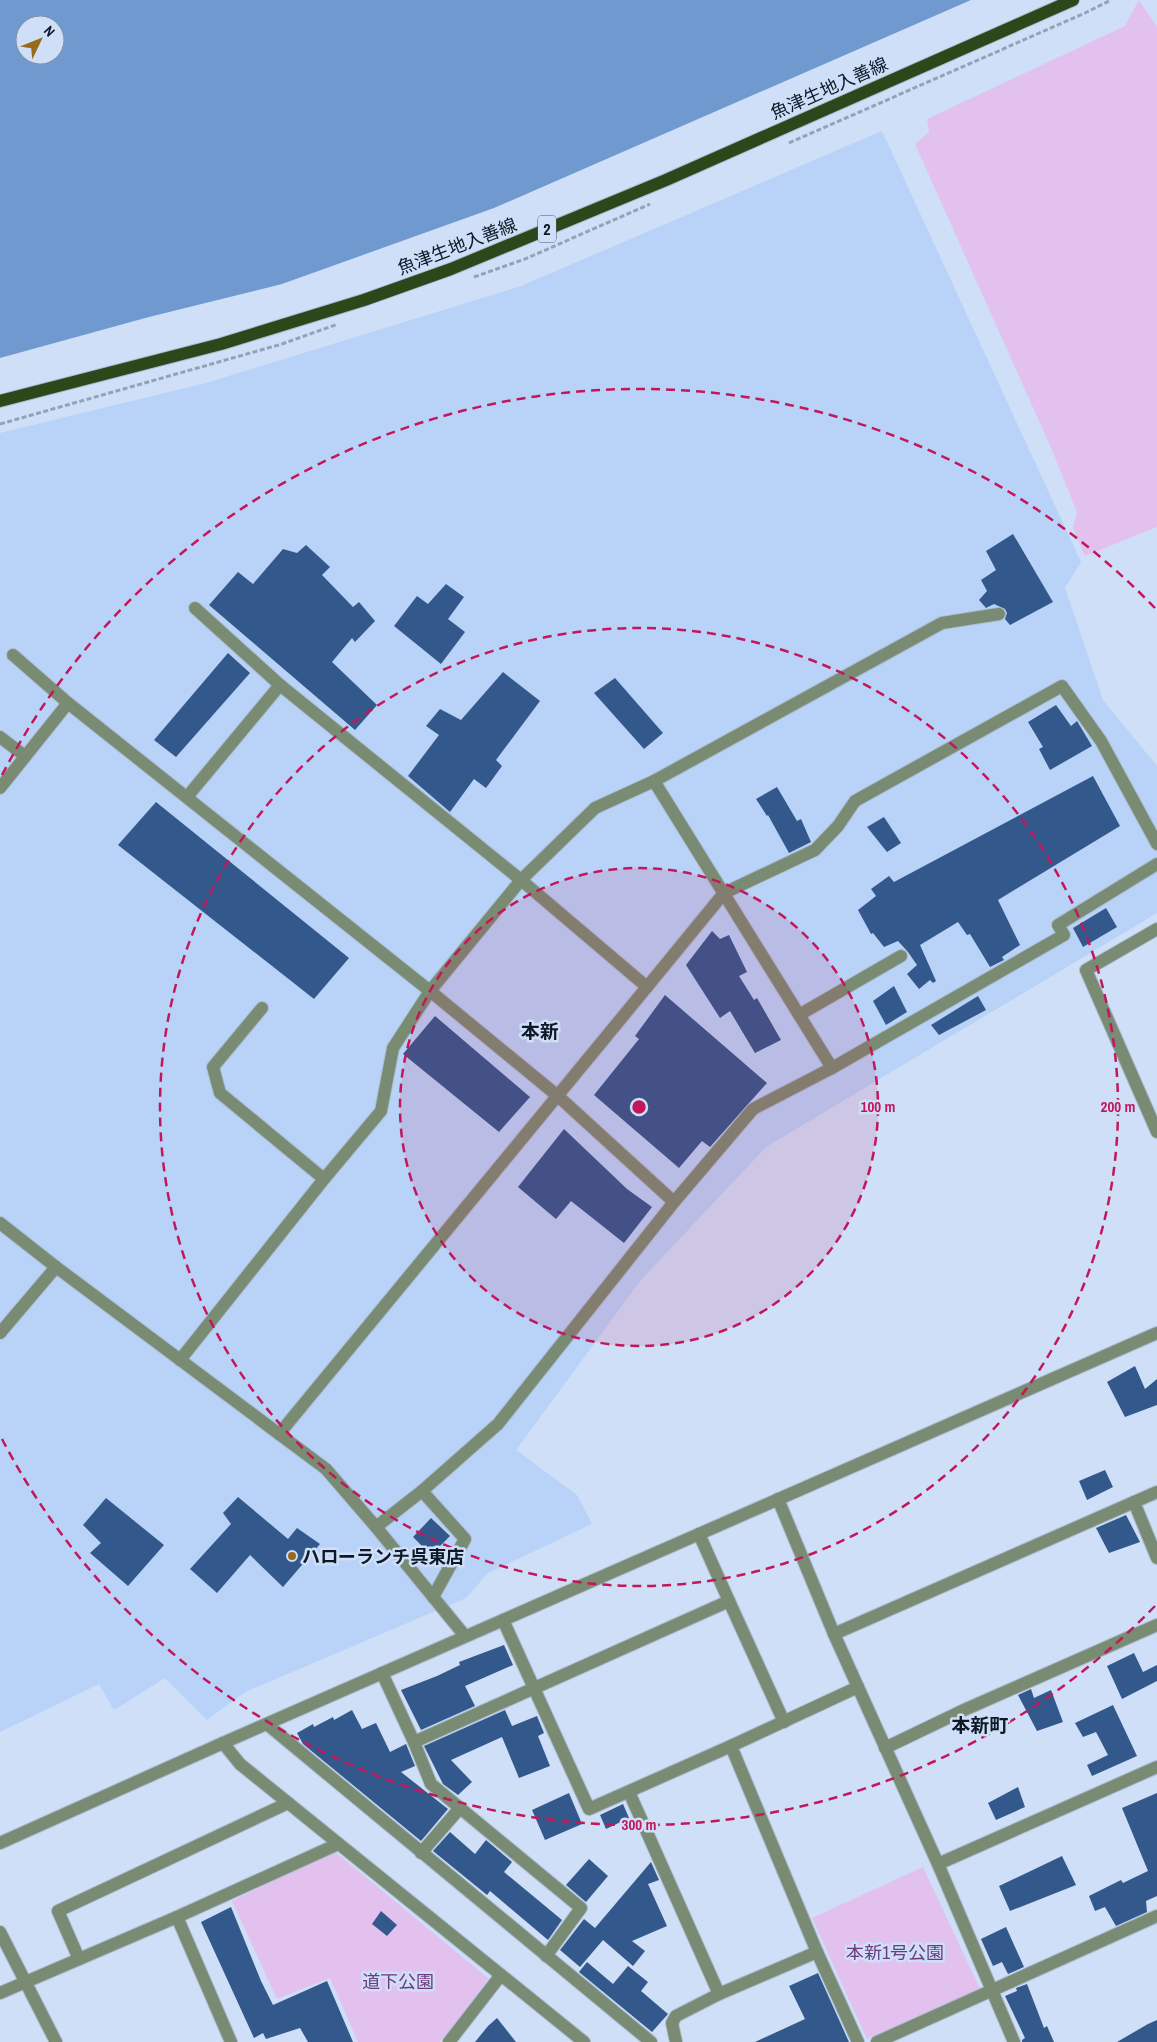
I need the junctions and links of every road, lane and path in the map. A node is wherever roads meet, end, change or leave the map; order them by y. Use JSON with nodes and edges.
{"nodes":[{"id":1,"x":1073,"y":0,"type":"edge"},
{"id":2,"x":0,"y":401,"type":"edge"},
{"id":3,"x":195,"y":608,"type":"dead end"},
{"id":4,"x":999,"y":614,"type":"dead end"},
{"id":5,"x":14,"y":655,"type":"dead end"},
{"id":6,"x":280,"y":685,"type":"junction"},
{"id":7,"x":68,"y":703,"type":"junction"},
{"id":8,"x":0,"y":737,"type":"edge"},
{"id":9,"x":25,"y":756,"type":"junction"},
{"id":10,"x":654,"y":782,"type":"junction"},
{"id":11,"x":0,"y":788,"type":"edge"},
{"id":12,"x":187,"y":797,"type":"junction"},
{"id":13,"x":1157,"y":844,"type":"edge"},
{"id":14,"x":1157,"y":864,"type":"edge"},
{"id":15,"x":520,"y":880,"type":"junction"},
{"id":16,"x":724,"y":893,"type":"junction"},
{"id":17,"x":1157,"y":929,"type":"edge"},
{"id":18,"x":901,"y":956,"type":"dead end"},
{"id":19,"x":647,"y":987,"type":"junction"},
{"id":20,"x":430,"y":991,"type":"junction"},
{"id":21,"x":262,"y":1008,"type":"dead end"},
{"id":22,"x":799,"y":1015,"type":"junction"},
{"id":23,"x":832,"y":1068,"type":"junction"},
{"id":24,"x":558,"y":1097,"type":"junction"},
{"id":25,"x":1157,"y":1132,"type":"edge"},
{"id":26,"x":324,"y":1179,"type":"junction"},
{"id":27,"x":674,"y":1202,"type":"junction"},
{"id":28,"x":0,"y":1223,"type":"edge"},
{"id":29,"x":56,"y":1268,"type":"junction"},
{"id":30,"x":0,"y":1333,"type":"edge"},
{"id":31,"x":1157,"y":1333,"type":"edge"},
{"id":32,"x":180,"y":1360,"type":"junction"},
{"id":33,"x":279,"y":1434,"type":"junction"},
{"id":34,"x":422,"y":1491,"type":"junction"},
{"id":35,"x":1157,"y":1492,"type":"edge"},
{"id":36,"x":778,"y":1499,"type":"junction"},
{"id":37,"x":1134,"y":1502,"type":"junction"},
{"id":38,"x":376,"y":1527,"type":"junction"},
{"id":39,"x":699,"y":1534,"type":"junction"},
{"id":40,"x":1157,"y":1558,"type":"edge"},
{"id":41,"x":433,"y":1597,"type":"junction"},
{"id":42,"x":729,"y":1601,"type":"junction"},
{"id":43,"x":503,"y":1620,"type":"junction"},
{"id":44,"x":1157,"y":1625,"type":"edge"},
{"id":45,"x":834,"y":1634,"type":"junction"},
{"id":46,"x":465,"y":1636,"type":"junction"},
{"id":47,"x":382,"y":1673,"type":"junction"},
{"id":48,"x":858,"y":1687,"type":"junction"},
{"id":49,"x":534,"y":1689,"type":"junction"},
{"id":50,"x":784,"y":1722,"type":"junction"},
{"id":51,"x":268,"y":1725,"type":"junction"},
{"id":52,"x":414,"y":1742,"type":"junction"},
{"id":53,"x":223,"y":1743,"type":"junction"},
{"id":54,"x":732,"y":1746,"type":"junction"},
{"id":55,"x":885,"y":1748,"type":"junction"},
{"id":56,"x":1157,"y":1767,"type":"edge"},
{"id":57,"x":629,"y":1792,"type":"junction"},
{"id":58,"x":288,"y":1803,"type":"junction"},
{"id":59,"x":460,"y":1808,"type":"junction"},
{"id":60,"x":0,"y":1843,"type":"edge"},
{"id":61,"x":338,"y":1844,"type":"junction"},
{"id":62,"x":421,"y":1853,"type":"junction"},
{"id":63,"x":938,"y":1864,"type":"junction"},
{"id":64,"x":1157,"y":1916,"type":"edge"},
{"id":65,"x":177,"y":1917,"type":"junction"},
{"id":66,"x":0,"y":1932,"type":"edge"},
{"id":67,"x":817,"y":1952,"type":"junction"},
{"id":68,"x":546,"y":1956,"type":"junction"},
{"id":69,"x":79,"y":1959,"type":"junction"},
{"id":70,"x":501,"y":1975,"type":"junction"},
{"id":71,"x":25,"y":1982,"type":"junction"},
{"id":72,"x":991,"y":1991,"type":"junction"},
{"id":73,"x":0,"y":1993,"type":"edge"},
{"id":74,"x":719,"y":1994,"type":"junction"},
{"id":75,"x":56,"y":2042,"type":"edge"},
{"id":76,"x":231,"y":2042,"type":"edge"},
{"id":77,"x":450,"y":2042,"type":"edge"},
{"id":78,"x":584,"y":2042,"type":"edge"},
{"id":79,"x":651,"y":2042,"type":"edge"},
{"id":80,"x":676,"y":2042,"type":"edge"},
{"id":81,"x":858,"y":2042,"type":"edge"},
{"id":82,"x":877,"y":2042,"type":"edge"},
{"id":83,"x":1014,"y":2042,"type":"edge"}],
"edges":[{"from":1,"to":2,"type":"main road","name":"魚津生地入善線","number":"2"},
{"from":3,"to":6,"type":"street"},
{"from":4,"to":10,"type":"street"},
{"from":5,"to":7,"type":"street"},
{"from":6,"to":12,"type":"street"},
{"from":6,"to":15,"type":"street"},
{"from":7,"to":9,"type":"street"},
{"from":7,"to":12,"type":"street"},
{"from":8,"to":9,"type":"street"},
{"from":9,"to":11,"type":"street"},
{"from":10,"to":15,"type":"street"},
{"from":10,"to":16,"type":"street"},
{"from":12,"to":20,"type":"street"},
{"from":13,"to":16,"type":"street"},
{"from":14,"to":23,"type":"street"},
{"from":15,"to":19,"type":"street"},
{"from":15,"to":20,"type":"street"},
{"from":16,"to":19,"type":"street"},
{"from":16,"to":22,"type":"street"},
{"from":17,"to":25,"type":"street"},
{"from":18,"to":22,"type":"street"},
{"from":19,"to":24,"type":"street"},
{"from":20,"to":24,"type":"street"},
{"from":20,"to":26,"type":"street"},
{"from":21,"to":26,"type":"street"},
{"from":22,"to":23,"type":"street"},
{"from":23,"to":27,"type":"street"},
{"from":24,"to":27,"type":"street"},
{"from":24,"to":33,"type":"street"},
{"from":26,"to":32,"type":"street"},
{"from":27,"to":34,"type":"street"},
{"from":28,"to":29,"type":"street"},
{"from":29,"to":30,"type":"street"},
{"from":29,"to":32,"type":"street"},
{"from":31,"to":36,"type":"street"},
{"from":32,"to":33,"type":"street"},
{"from":33,"to":38,"type":"street"},
{"from":34,"to":38,"type":"street"},
{"from":34,"to":41,"type":"street"},
{"from":35,"to":37,"type":"street"},
{"from":36,"to":39,"type":"street"},
{"from":36,"to":45,"type":"street"},
{"from":37,"to":40,"type":"street"},
{"from":37,"to":45,"type":"street"},
{"from":38,"to":41,"type":"street"},
{"from":39,"to":42,"type":"street"},
{"from":39,"to":43,"type":"street"},
{"from":41,"to":46,"type":"street"},
{"from":42,"to":49,"type":"street"},
{"from":42,"to":50,"type":"street"},
{"from":43,"to":46,"type":"street"},
{"from":43,"to":49,"type":"street"},
{"from":44,"to":55,"type":"street"},
{"from":45,"to":48,"type":"street"},
{"from":46,"to":47,"type":"street"},
{"from":47,"to":51,"type":"street"},
{"from":47,"to":52,"type":"street"},
{"from":48,"to":50,"type":"street"},
{"from":48,"to":55,"type":"street"},
{"from":49,"to":52,"type":"street"},
{"from":49,"to":57,"type":"street"},
{"from":50,"to":54,"type":"street"},
{"from":51,"to":53,"type":"street"},
{"from":51,"to":62,"type":"street"},
{"from":52,"to":59,"type":"street"},
{"from":53,"to":58,"type":"street"},
{"from":53,"to":60,"type":"street"},
{"from":54,"to":57,"type":"street"},
{"from":54,"to":67,"type":"street"},
{"from":55,"to":63,"type":"street"},
{"from":56,"to":63,"type":"street"},
{"from":57,"to":74,"type":"street"},
{"from":58,"to":61,"type":"street"},
{"from":58,"to":69,"type":"street"},
{"from":59,"to":62,"type":"street"},
{"from":59,"to":68,"type":"street"},
{"from":61,"to":65,"type":"street"},
{"from":61,"to":70,"type":"street"},
{"from":62,"to":68,"type":"street"},
{"from":63,"to":72,"type":"street"},
{"from":64,"to":72,"type":"street"},
{"from":65,"to":69,"type":"street"},
{"from":65,"to":76,"type":"street"},
{"from":66,"to":71,"type":"street"},
{"from":67,"to":74,"type":"street"},
{"from":67,"to":81,"type":"street"},
{"from":68,"to":79,"type":"street"},
{"from":69,"to":71,"type":"street"},
{"from":70,"to":77,"type":"street"},
{"from":70,"to":78,"type":"street"},
{"from":71,"to":73,"type":"street"},
{"from":71,"to":75,"type":"street"},
{"from":72,"to":82,"type":"street"},
{"from":72,"to":83,"type":"street"},
{"from":74,"to":80,"type":"street"}]}
